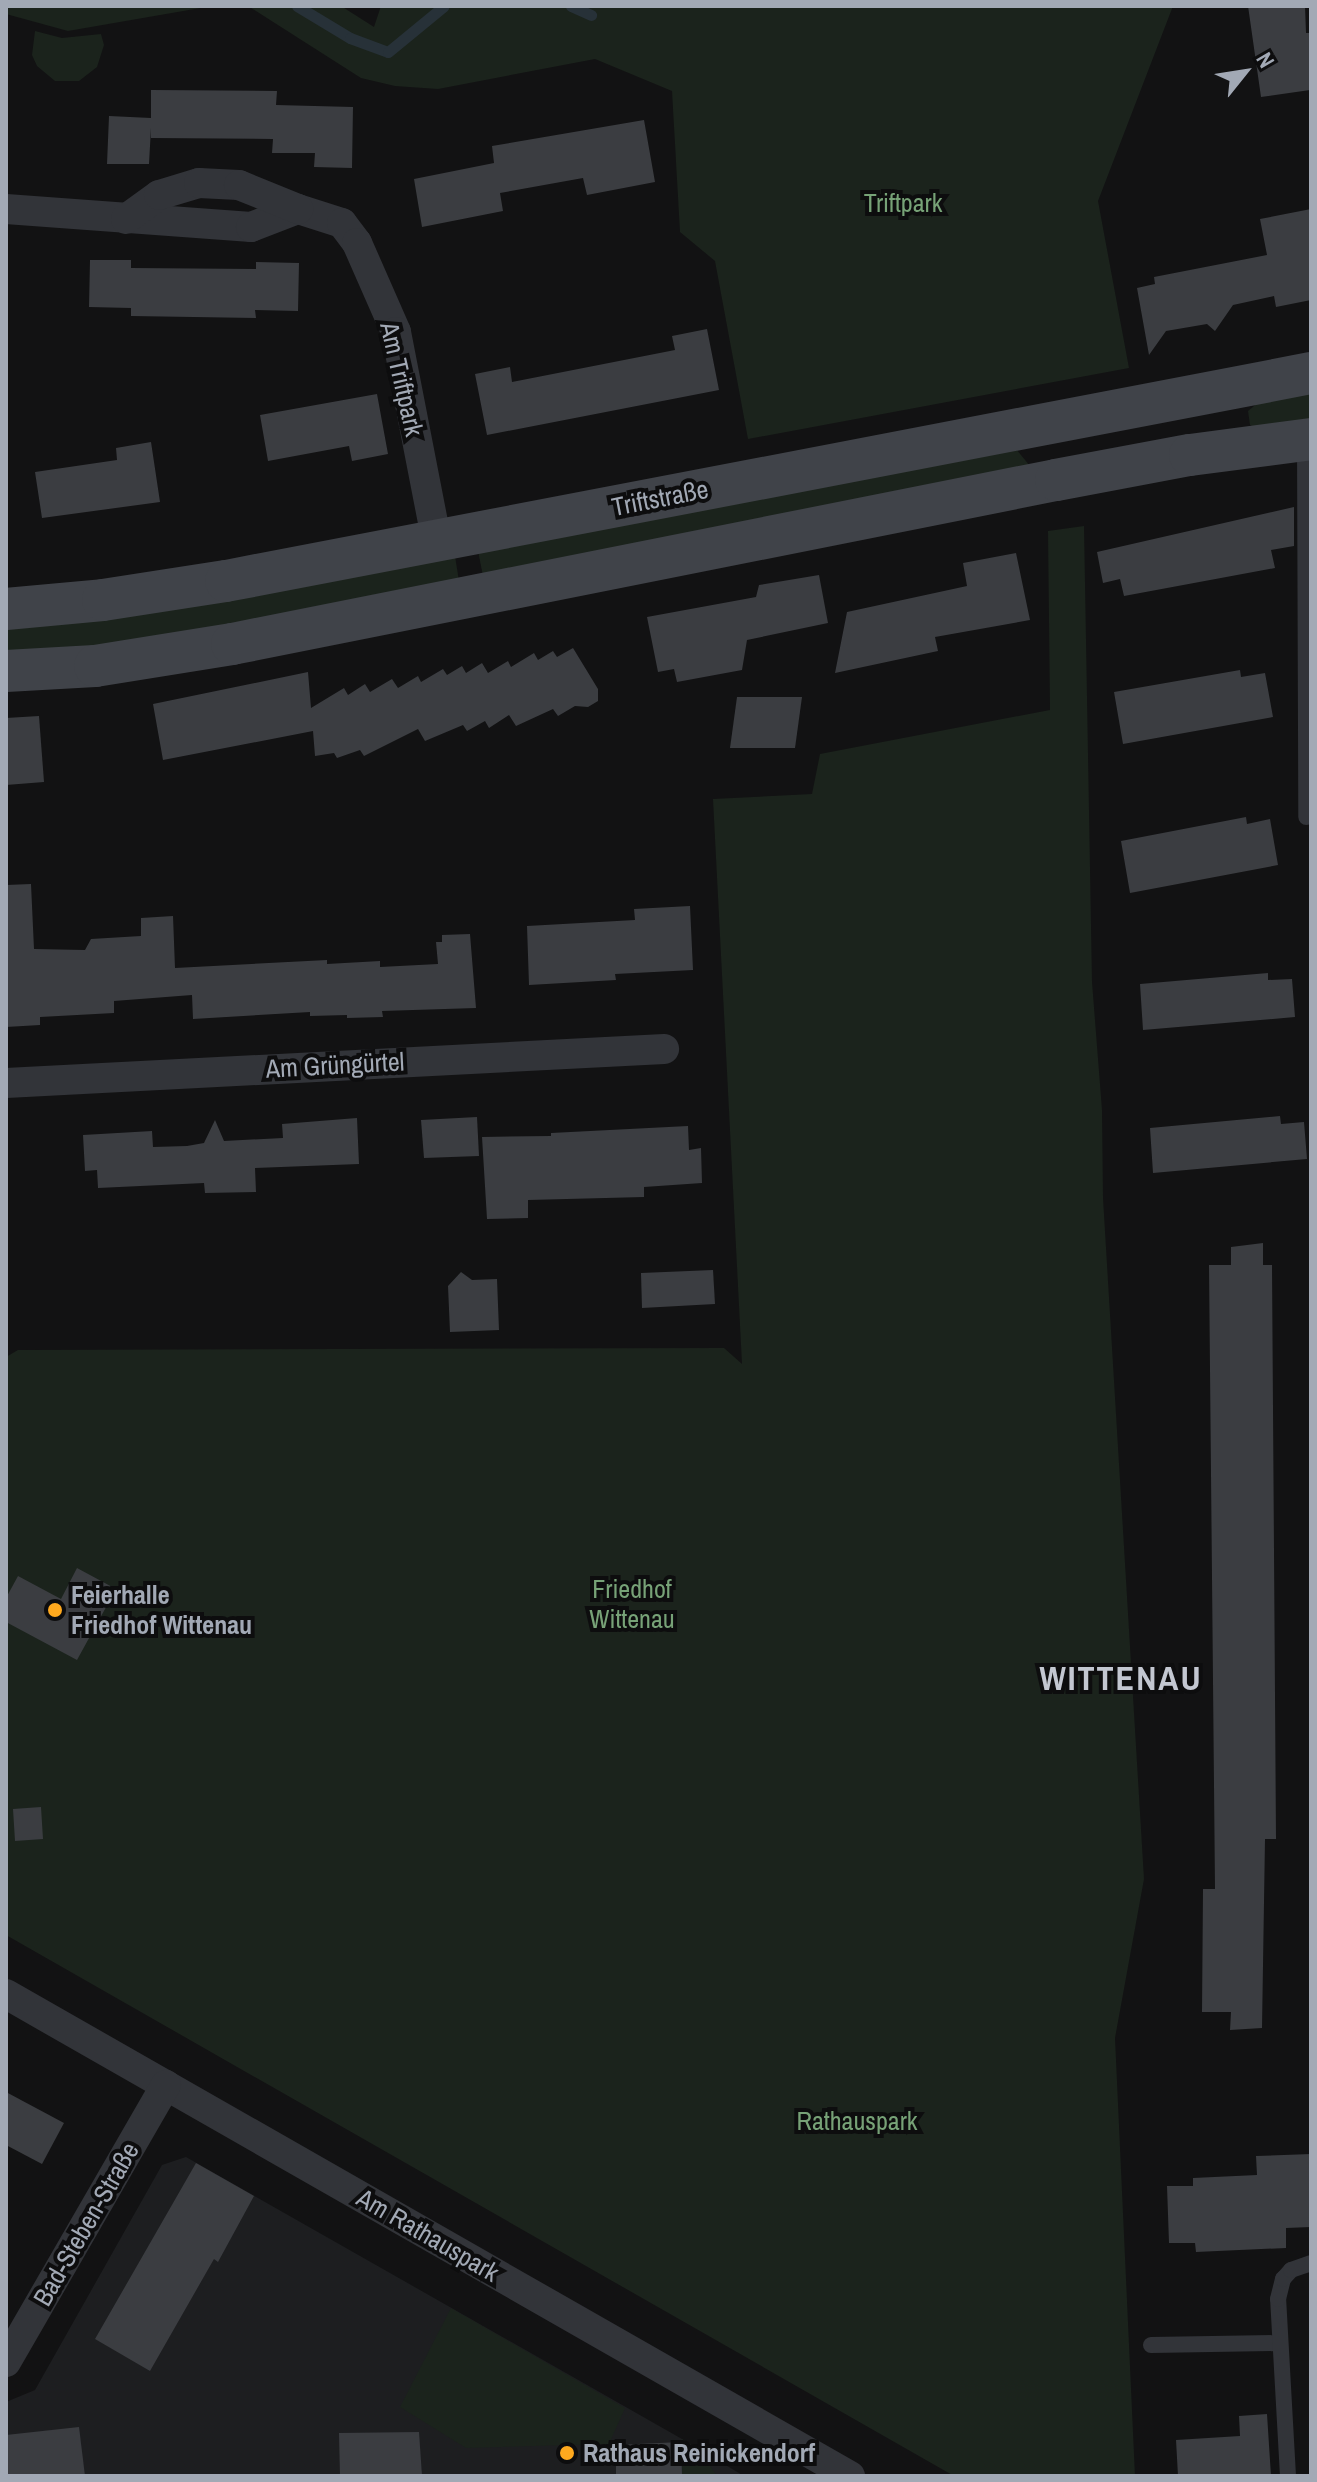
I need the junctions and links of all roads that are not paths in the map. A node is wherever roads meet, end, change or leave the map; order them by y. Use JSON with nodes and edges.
{"nodes":[{"id":1,"x":6,"y":209,"type":"edge"},
{"id":2,"x":298,"y":209,"type":"junction"},
{"id":3,"x":126,"y":219,"type":"junction"},
{"id":4,"x":1311,"y":373,"type":"edge"},
{"id":5,"x":1181,"y":398,"type":"junction"},
{"id":6,"x":1308,"y":439,"type":"edge"},
{"id":7,"x":1190,"y":455,"type":"junction"},
{"id":8,"x":437,"y":542,"type":"junction"},
{"id":9,"x":6,"y":609,"type":"edge"},
{"id":10,"x":6,"y":671,"type":"edge"},
{"id":11,"x":1306,"y":817,"type":"dead end"},
{"id":12,"x":664,"y":1049,"type":"dead end"},
{"id":13,"x":6,"y":1083,"type":"edge"},
{"id":14,"x":6,"y":1994,"type":"edge"},
{"id":15,"x":166,"y":2085,"type":"junction"},
{"id":16,"x":1311,"y":2263,"type":"edge"},
{"id":17,"x":1279,"y":2343,"type":"junction"},
{"id":18,"x":1151,"y":2345,"type":"dead end"},
{"id":19,"x":6,"y":2362,"type":"edge"},
{"id":20,"x":850,"y":2476,"type":"edge"},
{"id":21,"x":1288,"y":2476,"type":"edge"}],
"edges":[{"from":1,"to":3,"type":"street"},
{"from":2,"to":3,"type":"street"},
{"from":2,"to":3,"type":"street","name":"Am Triftpark"},
{"from":2,"to":8,"type":"street","name":"Am Triftpark"},
{"from":4,"to":5,"type":"main road","name":"Triftstraße"},
{"from":5,"to":7,"type":"main road"},
{"from":5,"to":8,"type":"main road","name":"Triftstraße"},
{"from":6,"to":7,"type":"main road"},
{"from":6,"to":11,"type":"lane"},
{"from":7,"to":10,"type":"main road"},
{"from":8,"to":9,"type":"main road","name":"Triftstraße"},
{"from":12,"to":13,"type":"street","name":"Am Grüngürtel"},
{"from":14,"to":15,"type":"street","name":"Am Rathauspark"},
{"from":15,"to":19,"type":"street","name":"Bad-Steben-Straße"},
{"from":15,"to":20,"type":"street","name":"Am Rathauspark"},
{"from":16,"to":17,"type":"lane"},
{"from":17,"to":18,"type":"lane"},
{"from":17,"to":21,"type":"lane"}]}
